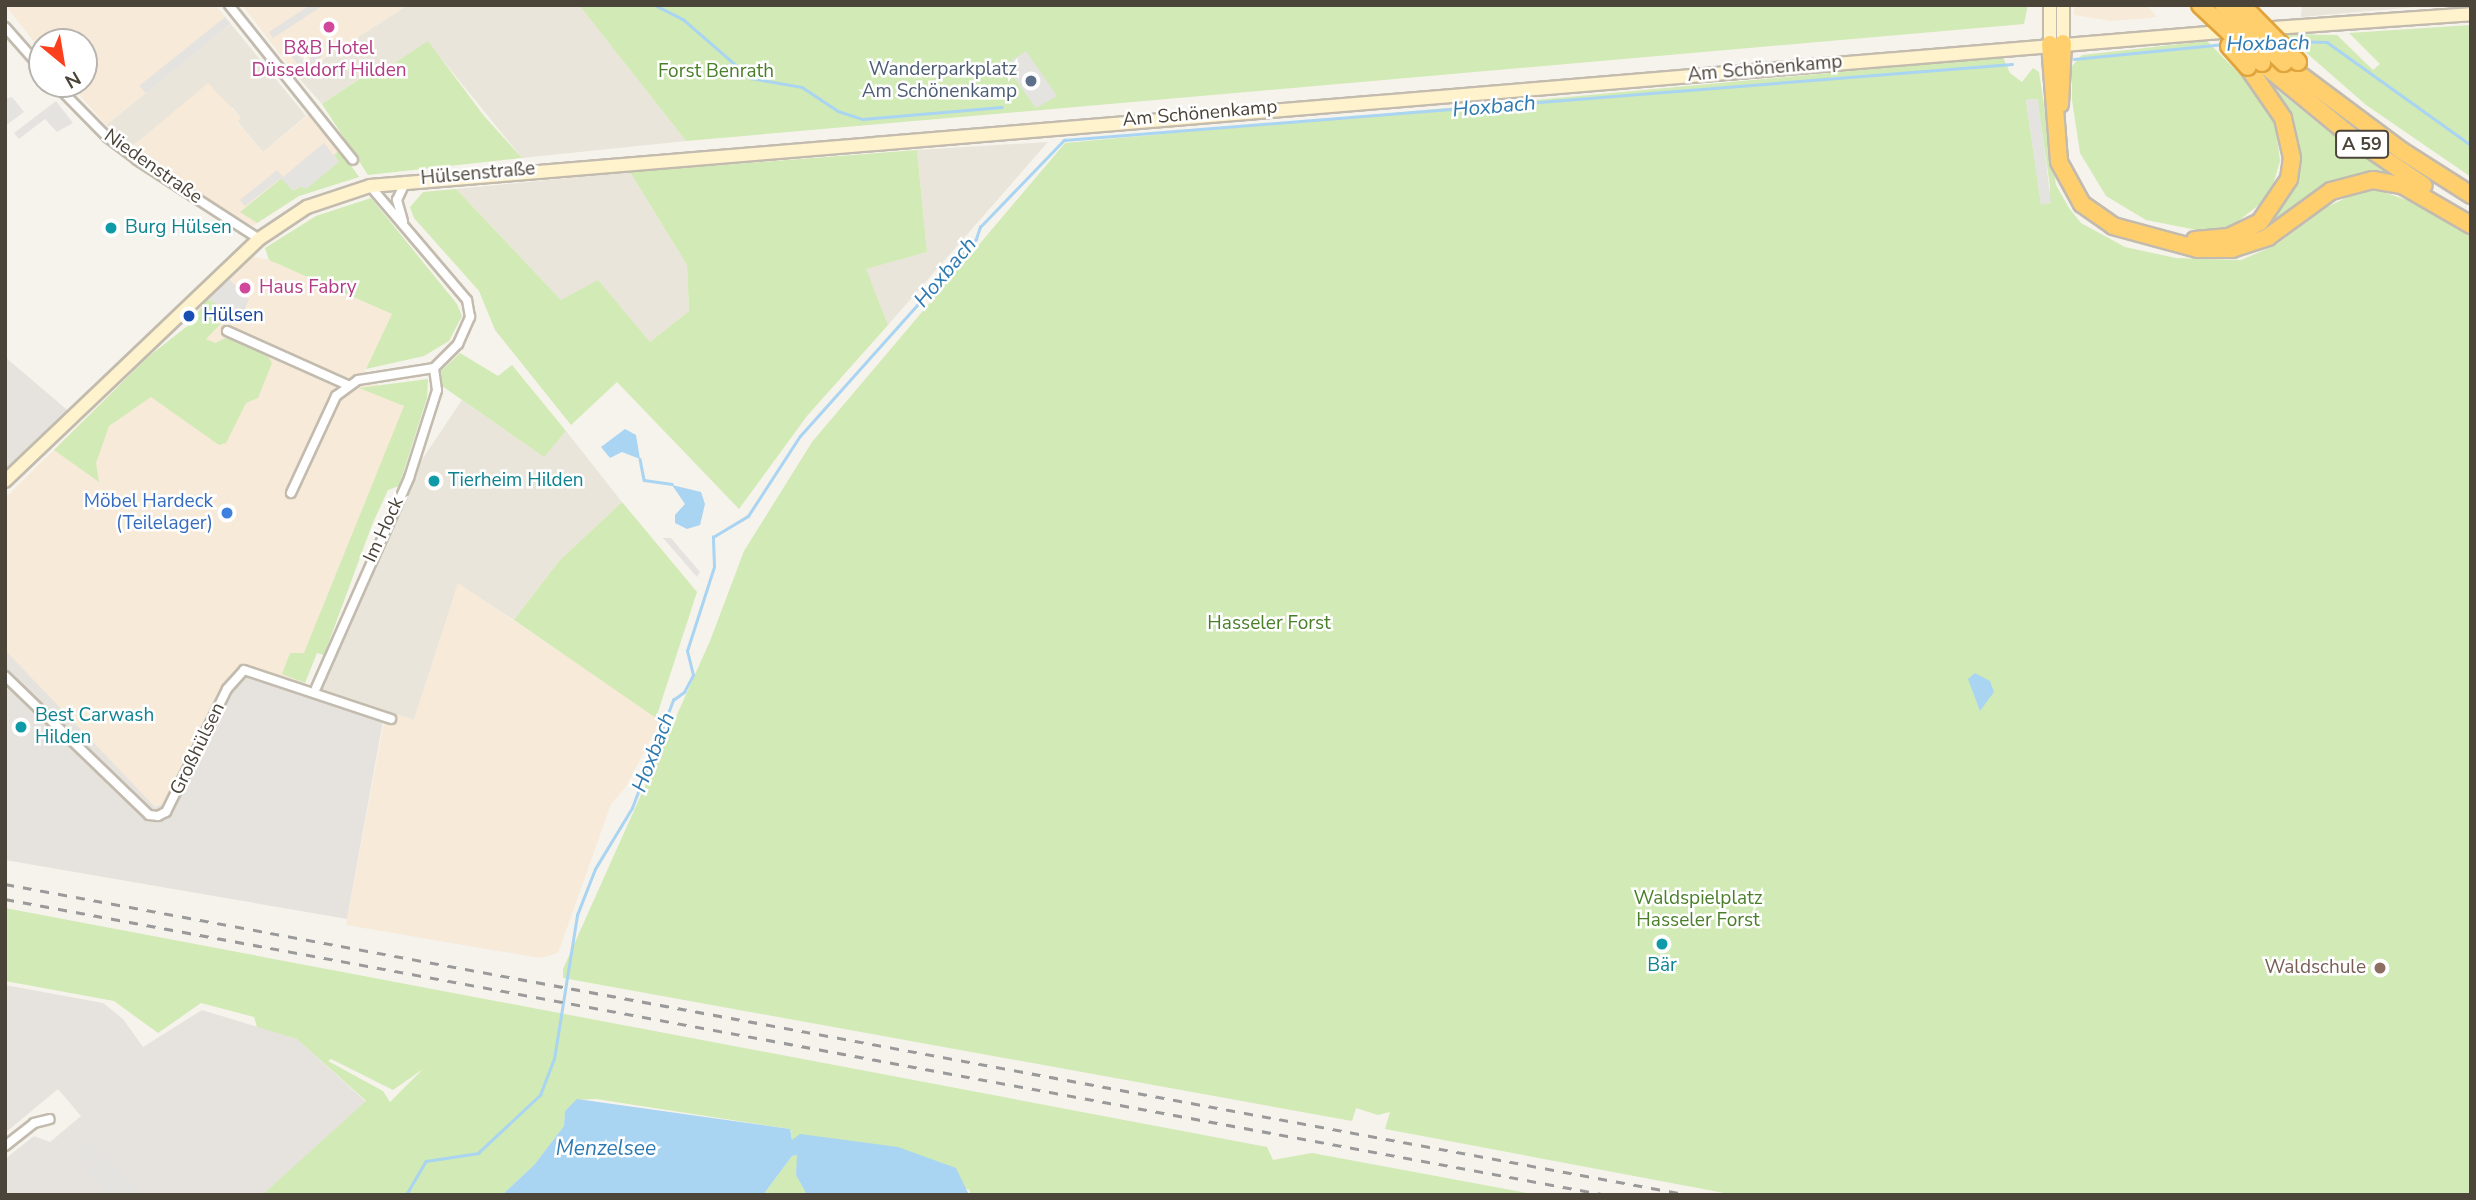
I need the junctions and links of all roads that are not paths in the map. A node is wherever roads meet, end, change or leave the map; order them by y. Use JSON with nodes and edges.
{"nodes":[{"id":1,"x":229,"y":5,"type":"edge"},
{"id":2,"x":2050,"y":5,"type":"edge"},
{"id":3,"x":2063,"y":5,"type":"edge"},
{"id":4,"x":2199,"y":5,"type":"edge"},
{"id":5,"x":2223,"y":5,"type":"edge"},
{"id":6,"x":2242,"y":5,"type":"edge"},
{"id":7,"x":2471,"y":13,"type":"edge"},
{"id":8,"x":5,"y":27,"type":"edge"},
{"id":9,"x":2056,"y":43,"type":"junction"},
{"id":10,"x":28,"y":53,"type":"edge"},
{"id":11,"x":2291,"y":62,"type":"junction"},
{"id":12,"x":2255,"y":65,"type":"junction"},
{"id":13,"x":70,"y":98,"type":"edge"},
{"id":14,"x":1059,"y":126,"type":"joint"},
{"id":15,"x":354,"y":160,"type":"dead end"},
{"id":16,"x":407,"y":181,"type":"junction"},
{"id":17,"x":370,"y":186,"type":"junction"},
{"id":18,"x":2471,"y":195,"type":"edge"},
{"id":19,"x":2471,"y":215,"type":"edge"},
{"id":20,"x":2471,"y":225,"type":"edge"},
{"id":21,"x":405,"y":226,"type":"junction"},
{"id":22,"x":259,"y":239,"type":"junction"},
{"id":23,"x":228,"y":331,"type":"dead end"},
{"id":24,"x":434,"y":368,"type":"junction"},
{"id":25,"x":348,"y":385,"type":"junction"},
{"id":26,"x":5,"y":481,"type":"edge"},
{"id":27,"x":291,"y":493,"type":"dead end"},
{"id":28,"x":5,"y":676,"type":"edge"},
{"id":29,"x":316,"y":688,"type":"dead end"},
{"id":30,"x":391,"y":719,"type":"dead end"},
{"id":31,"x":50,"y":1119,"type":"dead end"},
{"id":32,"x":5,"y":1146,"type":"edge"}],
"edges":[{"from":1,"to":15,"type":"street"},
{"from":2,"to":9,"type":"main road"},
{"from":3,"to":9,"type":"main road"},
{"from":4,"to":12,"type":"highway","number":"A 59","bridge":true},
{"from":5,"to":11,"type":"highway","number":"A 59","bridge":true},
{"from":6,"to":11,"type":"highway","bridge":true},
{"from":7,"to":9,"type":"main road","name":"Am Schönenkamp"},
{"from":8,"to":10,"type":"street"},
{"from":9,"to":12,"type":"highway"},
{"from":9,"to":14,"type":"main road","name":"Am Schönenkamp"},
{"from":9,"to":20,"type":"highway"},
{"from":11,"to":18,"type":"highway","number":"A 59"},
{"from":12,"to":19,"type":"highway","number":"A 59"},
{"from":13,"to":22,"type":"street","name":"Niedenstraße"},
{"from":14,"to":16,"type":"main road","name":"Hülsenstraße"},
{"from":16,"to":17,"type":"main road","name":"Hülsenstraße"},
{"from":16,"to":21,"type":"street"},
{"from":17,"to":21,"type":"street"},
{"from":17,"to":22,"type":"main road","name":"Hülsenstraße"},
{"from":21,"to":24,"type":"street"},
{"from":22,"to":26,"type":"main road","name":"Hülsenstraße"},
{"from":23,"to":25,"type":"street"},
{"from":24,"to":25,"type":"street"},
{"from":24,"to":29,"type":"street","name":"Im Hock"},
{"from":25,"to":27,"type":"street"},
{"from":28,"to":30,"type":"street","name":"Großhülsen"},
{"from":31,"to":32,"type":"street"}]}
